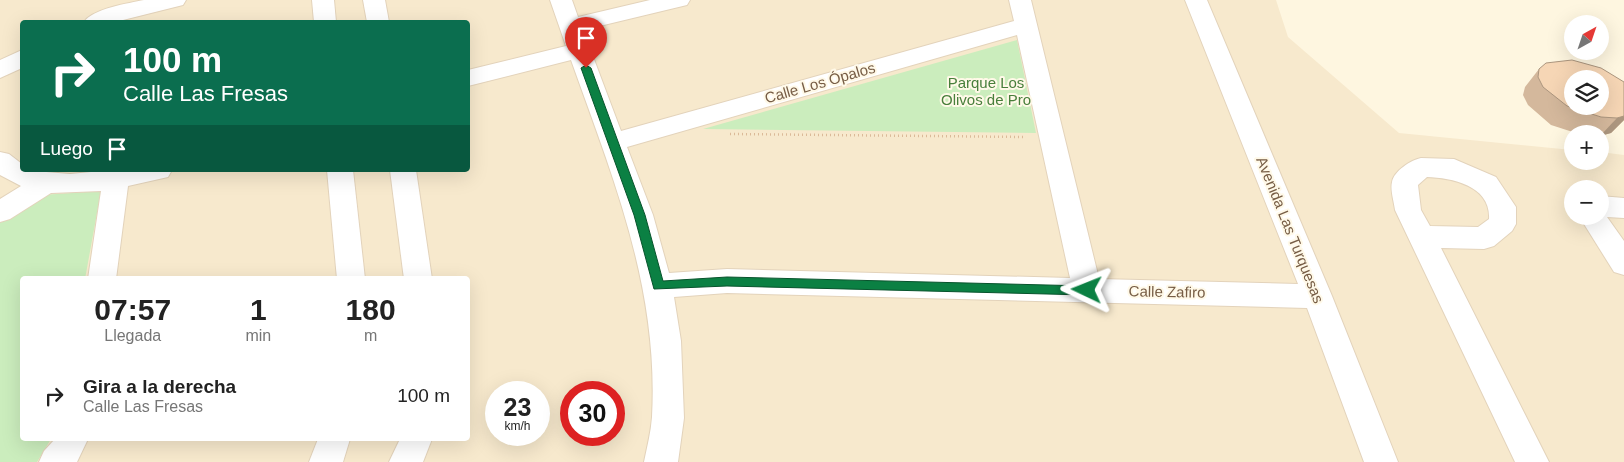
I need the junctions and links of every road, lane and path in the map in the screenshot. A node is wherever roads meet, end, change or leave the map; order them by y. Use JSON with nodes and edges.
{"nodes":[{"id":1,"x":175,"y":0,"type":"edge"},
{"id":2,"x":323,"y":0,"type":"edge"},
{"id":3,"x":374,"y":0,"type":"edge"},
{"id":4,"x":561,"y":0,"type":"edge"},
{"id":5,"x":679,"y":0,"type":"edge"},
{"id":6,"x":1020,"y":0,"type":"edge"},
{"id":7,"x":1196,"y":0,"type":"edge"},
{"id":8,"x":100,"y":20,"type":"edge"},
{"id":9,"x":325,"y":20,"type":"edge"},
{"id":10,"x":378,"y":20,"type":"edge"},
{"id":11,"x":1025,"y":25,"type":"junction"},
{"id":12,"x":570,"y":26,"type":"junction"},
{"id":13,"x":579,"y":50,"type":"junction"},
{"id":14,"x":20,"y":59,"type":"edge"},
{"id":15,"x":0,"y":70,"type":"edge"},
{"id":16,"x":470,"y":77,"type":"edge"},
{"id":17,"x":725,"y":134,"type":"dead end"},
{"id":18,"x":1052,"y":138,"type":"junction"},
{"id":19,"x":614,"y":142,"type":"junction"},
{"id":20,"x":9,"y":159,"type":"edge"},
{"id":21,"x":151,"y":172,"type":"edge"},
{"id":22,"x":340,"y":172,"type":"edge"},
{"id":23,"x":403,"y":172,"type":"edge"},
{"id":24,"x":116,"y":181,"type":"junction"},
{"id":25,"x":47,"y":183,"type":"junction"},
{"id":26,"x":1609,"y":207,"type":"edge"},
{"id":27,"x":1624,"y":208,"type":"edge"},
{"id":28,"x":0,"y":212,"type":"edge"},
{"id":29,"x":1598,"y":225,"type":"edge"},
{"id":30,"x":1421,"y":236,"type":"dead end"},
{"id":31,"x":1624,"y":264,"type":"edge"},
{"id":32,"x":102,"y":276,"type":"edge"},
{"id":33,"x":351,"y":276,"type":"edge"},
{"id":34,"x":418,"y":276,"type":"edge"},
{"id":35,"x":658,"y":286,"type":"junction"},
{"id":36,"x":1087,"y":290,"type":"junction"},
{"id":37,"x":1317,"y":296,"type":"junction"},
{"id":38,"x":71,"y":441,"type":"edge"},
{"id":39,"x":333,"y":441,"type":"edge"},
{"id":40,"x":415,"y":441,"type":"edge"},
{"id":41,"x":56,"y":462,"type":"edge"},
{"id":42,"x":326,"y":462,"type":"edge"},
{"id":43,"x":406,"y":462,"type":"edge"},
{"id":44,"x":661,"y":462,"type":"edge"},
{"id":45,"x":1381,"y":462,"type":"edge"},
{"id":46,"x":1532,"y":462,"type":"edge"}],
"edges":[{"from":1,"to":8,"type":"street"},
{"from":2,"to":9,"type":"street"},
{"from":3,"to":10,"type":"street"},
{"from":4,"to":12,"type":"street"},
{"from":5,"to":12,"type":"street"},
{"from":6,"to":11,"type":"street"},
{"from":7,"to":37,"type":"street","name":"Avenida Las Turquesas"},
{"from":11,"to":18,"type":"street"},
{"from":11,"to":19,"type":"street","name":"Calle Los Ópalos"},
{"from":12,"to":13,"type":"street"},
{"from":13,"to":16,"type":"street"},
{"from":13,"to":19,"type":"street"},
{"from":14,"to":15,"type":"street"},
{"from":17,"to":18,"type":"path"},
{"from":18,"to":36,"type":"street"},
{"from":19,"to":35,"type":"street"},
{"from":20,"to":25,"type":"street"},
{"from":21,"to":24,"type":"street"},
{"from":22,"to":33,"type":"street"},
{"from":23,"to":34,"type":"street"},
{"from":24,"to":25,"type":"street"},
{"from":24,"to":32,"type":"street"},
{"from":25,"to":28,"type":"street"},
{"from":26,"to":27,"type":"street"},
{"from":29,"to":31,"type":"street"},
{"from":30,"to":46,"type":"street"},
{"from":35,"to":36,"type":"street","name":"Calle Zafiro"},
{"from":35,"to":44,"type":"street"},
{"from":36,"to":37,"type":"street","name":"Calle Zafiro"},
{"from":37,"to":45,"type":"street","name":"Avenida Las Turquesas"},
{"from":38,"to":41,"type":"street"},
{"from":39,"to":42,"type":"street"},
{"from":40,"to":43,"type":"street"}]}
